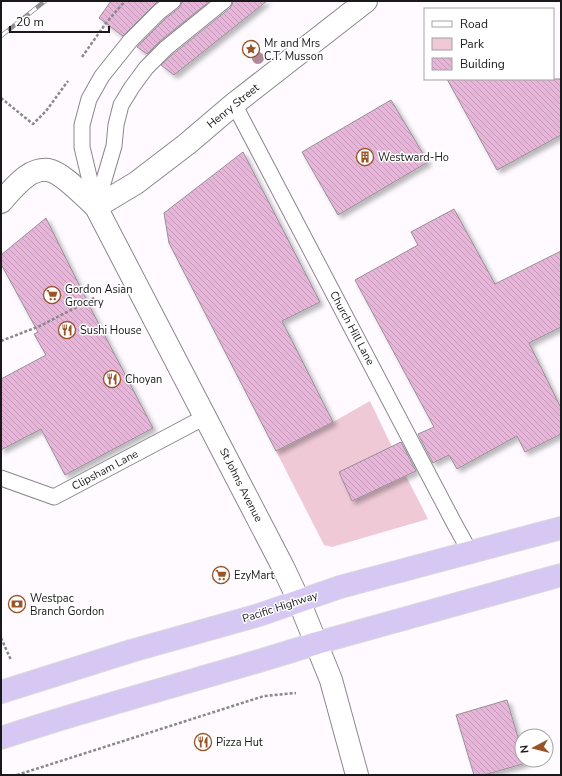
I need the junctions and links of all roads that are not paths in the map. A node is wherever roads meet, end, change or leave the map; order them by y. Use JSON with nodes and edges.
{"nodes":[{"id":1,"x":173,"y":1,"type":"edge"},
{"id":2,"x":224,"y":1,"type":"edge"},
{"id":3,"x":366,"y":1,"type":"edge"},
{"id":4,"x":234,"y":104,"type":"junction"},
{"id":5,"x":1,"y":202,"type":"edge"},
{"id":6,"x":96,"y":207,"type":"junction"},
{"id":7,"x":205,"y":417,"type":"junction"},
{"id":8,"x":1,"y":478,"type":"edge"},
{"id":9,"x":561,"y":528,"type":"edge"},
{"id":10,"x":470,"y":552,"type":"junction"},
{"id":11,"x":561,"y":576,"type":"edge"},
{"id":12,"x":299,"y":601,"type":"junction"},
{"id":13,"x":316,"y":643,"type":"junction"},
{"id":14,"x":1,"y":692,"type":"edge"},
{"id":15,"x":1,"y":738,"type":"edge"},
{"id":16,"x":357,"y":775,"type":"edge"}],
"edges":[{"from":1,"to":6,"type":"lane"},
{"from":2,"to":6,"type":"lane"},
{"from":3,"to":4,"type":"street","name":"Henry Street"},
{"from":4,"to":6,"type":"street","name":"Henry Street"},
{"from":4,"to":10,"type":"lane","name":"Church Hill Lane"},
{"from":5,"to":6,"type":"street"},
{"from":6,"to":7,"type":"street","name":"St Johns Avenue"},
{"from":7,"to":8,"type":"lane","name":"Clipsham Lane"},
{"from":7,"to":12,"type":"street","name":"St Johns Avenue"},
{"from":9,"to":10,"type":"highway","name":"Pacific Highway"},
{"from":10,"to":12,"type":"highway","name":"Pacific Highway"},
{"from":11,"to":13,"type":"highway"},
{"from":12,"to":13,"type":"street","name":"St Johns Avenue"},
{"from":12,"to":14,"type":"highway","name":"Pacific Highway"},
{"from":13,"to":15,"type":"highway"},
{"from":13,"to":16,"type":"street","name":"St Johns Avenue"}]}
